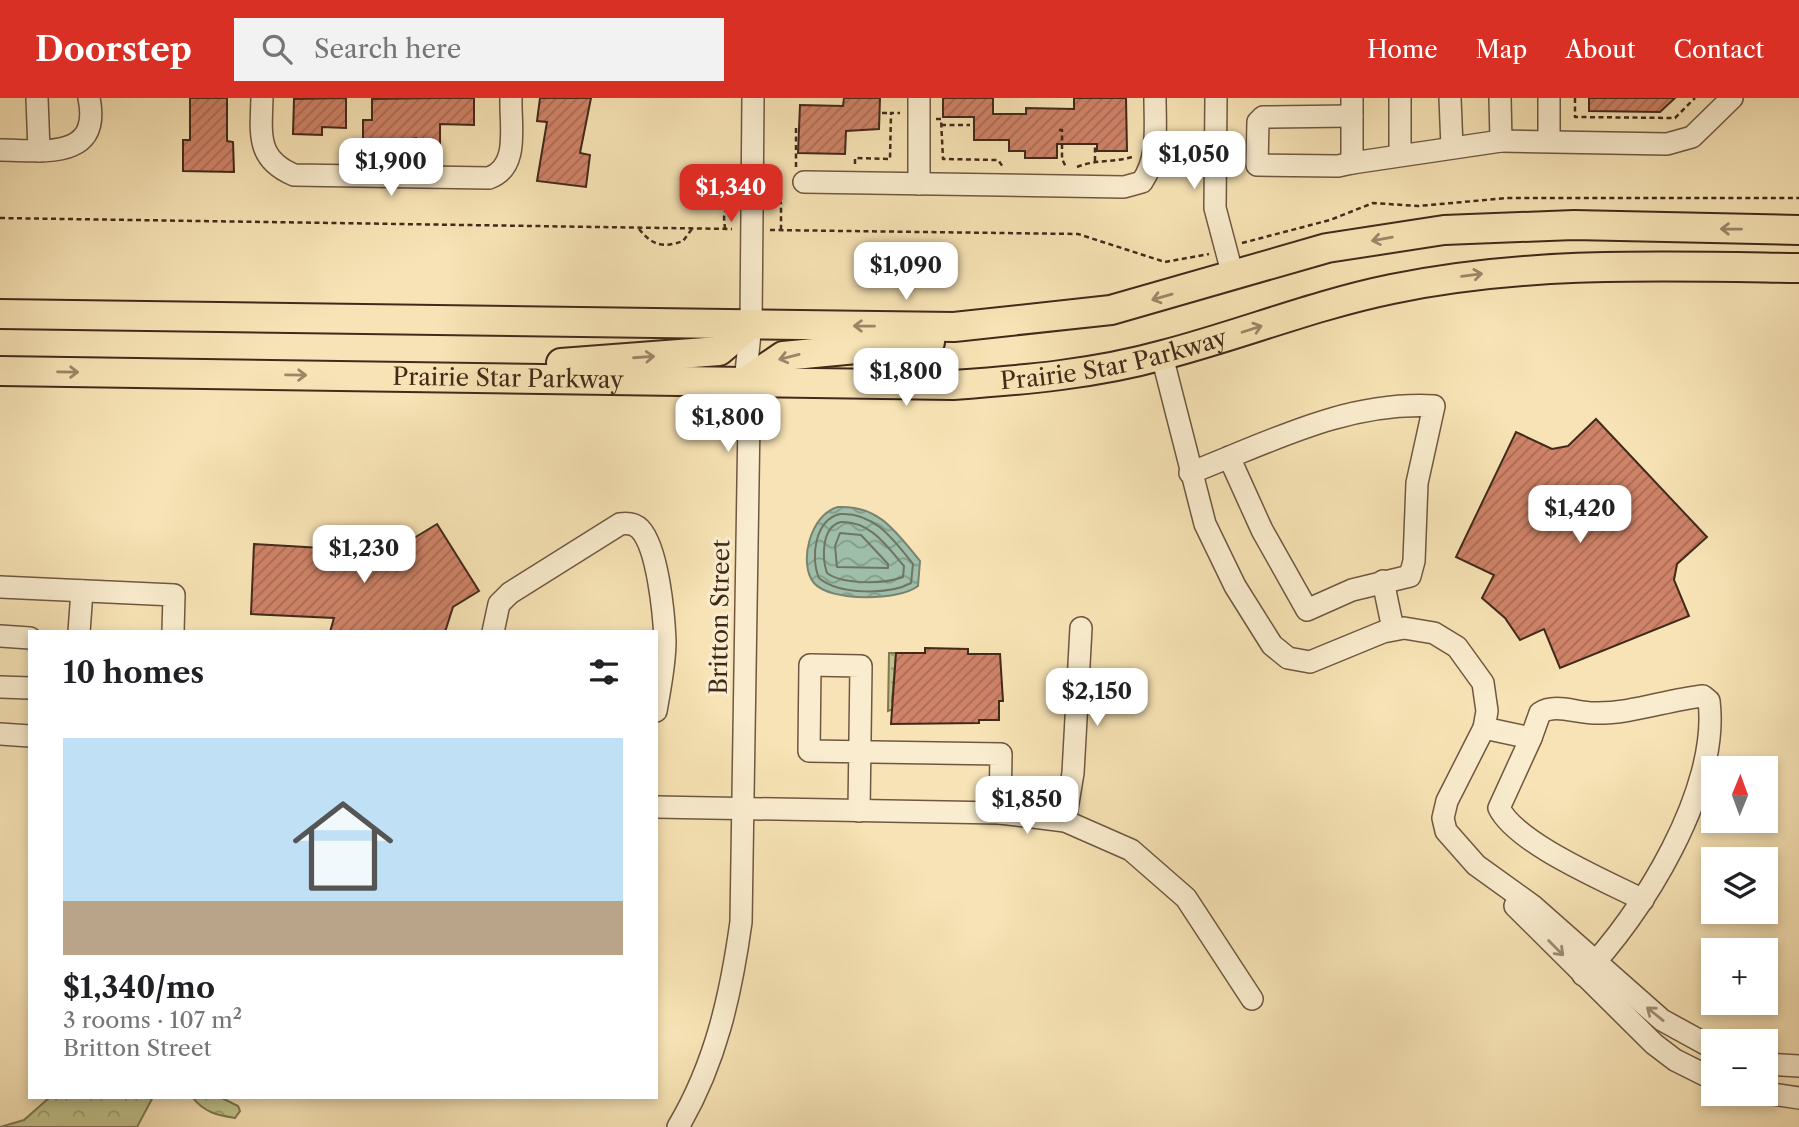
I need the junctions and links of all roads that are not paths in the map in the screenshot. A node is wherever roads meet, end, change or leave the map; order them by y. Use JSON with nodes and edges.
{"nodes":[{"id":1,"x":37,"y":98,"type":"edge"},
{"id":2,"x":89,"y":98,"type":"edge"},
{"id":3,"x":262,"y":98,"type":"edge"},
{"id":4,"x":511,"y":98,"type":"edge"},
{"id":5,"x":753,"y":98,"type":"edge"},
{"id":6,"x":1155,"y":98,"type":"edge"},
{"id":7,"x":1216,"y":98,"type":"edge"},
{"id":8,"x":1400,"y":98,"type":"edge"},
{"id":9,"x":1450,"y":98,"type":"edge"},
{"id":10,"x":1500,"y":98,"type":"edge"},
{"id":11,"x":1549,"y":98,"type":"edge"},
{"id":12,"x":1732,"y":98,"type":"edge"},
{"id":13,"x":910,"y":102,"type":"edge"},
{"id":14,"x":1352,"y":107,"type":"edge"},
{"id":15,"x":1501,"y":141,"type":"junction"},
{"id":16,"x":1549,"y":141,"type":"junction"},
{"id":17,"x":1452,"y":147,"type":"junction"},
{"id":18,"x":0,"y":150,"type":"edge"},
{"id":19,"x":39,"y":151,"type":"junction"},
{"id":20,"x":1400,"y":155,"type":"junction"},
{"id":21,"x":1352,"y":163,"type":"junction"},
{"id":22,"x":800,"y":177,"type":"road end"},
{"id":23,"x":919,"y":184,"type":"junction"},
{"id":24,"x":1799,"y":230,"type":"edge"},
{"id":25,"x":1799,"y":268,"type":"edge"},
{"id":26,"x":1233,"y":276,"type":"junction"},
{"id":27,"x":0,"y":314,"type":"edge"},
{"id":28,"x":1049,"y":319,"type":"junction"},
{"id":29,"x":751,"y":324,"type":"junction"},
{"id":30,"x":1162,"y":356,"type":"junction"},
{"id":31,"x":0,"y":371,"type":"edge"},
{"id":32,"x":380,"y":376,"type":"junction"},
{"id":33,"x":745,"y":382,"type":"junction"},
{"id":34,"x":1229,"y":457,"type":"junction"},
{"id":35,"x":1190,"y":472,"type":"junction"},
{"id":36,"x":1383,"y":581,"type":"junction"},
{"id":37,"x":0,"y":587,"type":"edge"},
{"id":38,"x":82,"y":591,"type":"junction"},
{"id":39,"x":1081,"y":628,"type":"dead end"},
{"id":40,"x":1393,"y":629,"type":"junction"},
{"id":41,"x":79,"y":630,"type":"edge"},
{"id":42,"x":173,"y":630,"type":"edge"},
{"id":43,"x":493,"y":630,"type":"edge"},
{"id":44,"x":0,"y":636,"type":"edge"},
{"id":45,"x":28,"y":638,"type":"edge"},
{"id":46,"x":0,"y":687,"type":"edge"},
{"id":47,"x":28,"y":688,"type":"edge"},
{"id":48,"x":658,"y":698,"type":"edge"},
{"id":49,"x":1484,"y":728,"type":"junction"},
{"id":50,"x":0,"y":734,"type":"edge"},
{"id":51,"x":28,"y":736,"type":"edge"},
{"id":52,"x":1531,"y":738,"type":"junction"},
{"id":53,"x":860,"y":751,"type":"junction"},
{"id":54,"x":658,"y":807,"type":"edge"},
{"id":55,"x":744,"y":807,"type":"junction"},
{"id":56,"x":859,"y":811,"type":"junction"},
{"id":57,"x":1000,"y":813,"type":"junction"},
{"id":58,"x":1065,"y":821,"type":"junction"},
{"id":59,"x":1643,"y":900,"type":"junction"},
{"id":60,"x":1590,"y":968,"type":"junction"},
{"id":61,"x":1252,"y":999,"type":"dead end"},
{"id":62,"x":1701,"y":1041,"type":"edge"},
{"id":63,"x":1778,"y":1065,"type":"edge"},
{"id":64,"x":1799,"y":1066,"type":"edge"},
{"id":65,"x":1701,"y":1073,"type":"edge"},
{"id":66,"x":1778,"y":1095,"type":"edge"},
{"id":67,"x":1799,"y":1098,"type":"edge"},
{"id":68,"x":678,"y":1127,"type":"edge"}],
"edges":[{"from":1,"to":19,"type":"street"},
{"from":2,"to":19,"type":"street"},
{"from":3,"to":4,"type":"street"},
{"from":5,"to":29,"type":"street","name":"Britton Street"},
{"from":6,"to":23,"type":"street"},
{"from":7,"to":26,"type":"street"},
{"from":8,"to":20,"type":"street"},
{"from":9,"to":17,"type":"street"},
{"from":10,"to":15,"type":"street"},
{"from":11,"to":16,"type":"street"},
{"from":12,"to":16,"type":"street"},
{"from":13,"to":23,"type":"street"},
{"from":14,"to":21,"type":"street"},
{"from":14,"to":21,"type":"street"},
{"from":15,"to":16,"type":"street"},
{"from":15,"to":17,"type":"street"},
{"from":17,"to":20,"type":"street"},
{"from":18,"to":19,"type":"street"},
{"from":20,"to":21,"type":"street"},
{"from":22,"to":23,"type":"street"},
{"from":24,"to":26,"type":"main road","name":"Prairie Star Parkway","one_way":true},
{"from":30,"to":25,"type":"main road","name":"Prairie Star Parkway","one_way":true},
{"from":26,"to":28,"type":"main road","name":"Prairie Star Parkway","one_way":true},
{"from":27,"to":29,"type":"main road","name":"Prairie Star Parkway"},
{"from":28,"to":29,"type":"main road","name":"Prairie Star Parkway","one_way":true},
{"from":28,"to":33,"type":"main road","one_way":true},
{"from":32,"to":29,"type":"main road","one_way":true},
{"from":29,"to":33,"type":"street","name":"Britton Street"},
{"from":30,"to":33,"type":"main road","name":"Prairie Star Parkway"},
{"from":30,"to":35,"type":"street"},
{"from":31,"to":32,"type":"main road","name":"Prairie Star Parkway","one_way":true},
{"from":32,"to":33,"type":"main road","name":"Prairie Star Parkway"},
{"from":33,"to":55,"type":"street","name":"Britton Street"},
{"from":34,"to":35,"type":"street"},
{"from":34,"to":36,"type":"street"},
{"from":34,"to":36,"type":"street"},
{"from":35,"to":40,"type":"street"},
{"from":36,"to":40,"type":"street"},
{"from":37,"to":38,"type":"street"},
{"from":38,"to":41,"type":"street"},
{"from":38,"to":42,"type":"street"},
{"from":39,"to":58,"type":"street"},
{"from":40,"to":49,"type":"street"},
{"from":43,"to":48,"type":"street"},
{"from":44,"to":45,"type":"street"},
{"from":46,"to":47,"type":"street"},
{"from":49,"to":52,"type":"street"},
{"from":49,"to":60,"type":"street"},
{"from":50,"to":51,"type":"street"},
{"from":52,"to":59,"type":"street"},
{"from":52,"to":59,"type":"street"},
{"from":53,"to":53,"type":"street"},
{"from":53,"to":56,"type":"street"},
{"from":53,"to":57,"type":"street"},
{"from":54,"to":55,"type":"street"},
{"from":55,"to":56,"type":"street"},
{"from":55,"to":68,"type":"street","name":"Britton Street"},
{"from":56,"to":57,"type":"street"},
{"from":57,"to":58,"type":"street"},
{"from":58,"to":61,"type":"street"},
{"from":59,"to":60,"type":"street"},
{"from":62,"to":60,"type":"street","one_way":true},
{"from":60,"to":65,"type":"street"},
{"from":63,"to":64,"type":"street"},
{"from":66,"to":67,"type":"street"}]}
